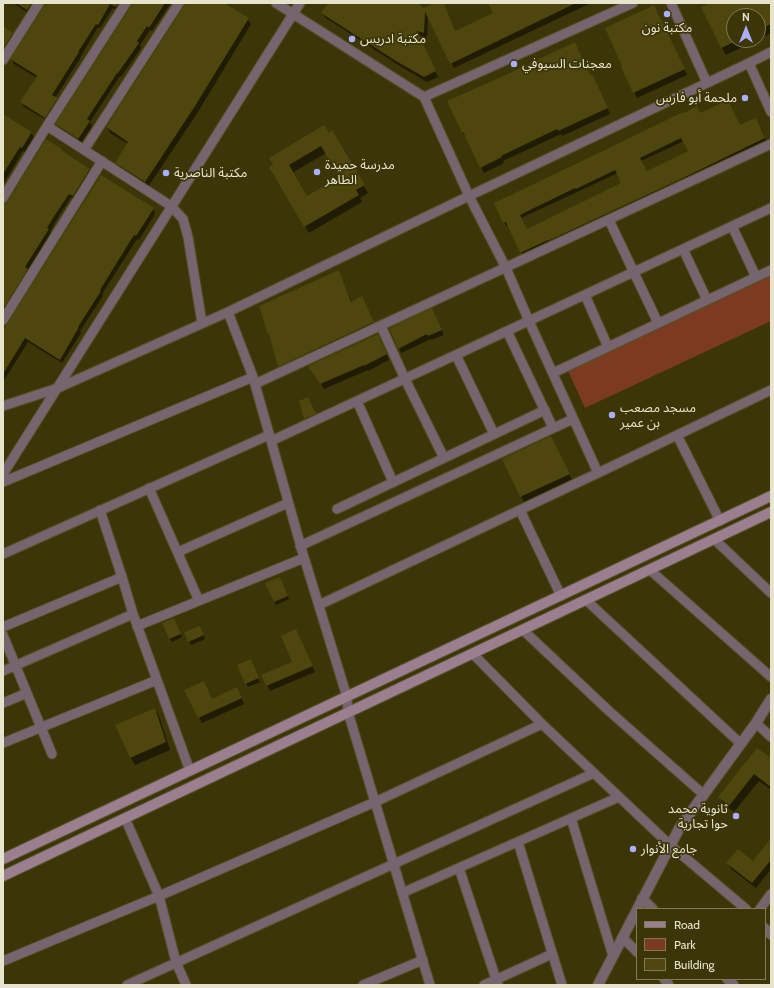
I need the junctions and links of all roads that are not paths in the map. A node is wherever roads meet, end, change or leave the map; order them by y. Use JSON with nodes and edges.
{"nodes":[{"id":1,"x":39,"y":3,"type":"edge"},
{"id":2,"x":126,"y":3,"type":"edge"},
{"id":3,"x":179,"y":3,"type":"edge"},
{"id":4,"x":276,"y":3,"type":"edge"},
{"id":5,"x":300,"y":3,"type":"edge"},
{"id":6,"x":633,"y":3,"type":"edge"},
{"id":7,"x":671,"y":3,"type":"edge"},
{"id":8,"x":293,"y":13,"type":"junction"},
{"id":9,"x":771,"y":52,"type":"edge"},
{"id":10,"x":3,"y":60,"type":"edge"},
{"id":11,"x":749,"y":63,"type":"junction"},
{"id":12,"x":707,"y":83,"type":"junction"},
{"id":13,"x":424,"y":97,"type":"junction"},
{"id":14,"x":771,"y":112,"type":"edge"},
{"id":15,"x":47,"y":126,"type":"junction"},
{"id":16,"x":771,"y":144,"type":"edge"},
{"id":17,"x":84,"y":150,"type":"junction"},
{"id":18,"x":102,"y":161,"type":"junction"},
{"id":19,"x":469,"y":196,"type":"junction"},
{"id":20,"x":3,"y":198,"type":"edge"},
{"id":21,"x":171,"y":206,"type":"junction"},
{"id":22,"x":771,"y":208,"type":"edge"},
{"id":23,"x":609,"y":220,"type":"junction"},
{"id":24,"x":732,"y":226,"type":"junction"},
{"id":25,"x":683,"y":249,"type":"junction"},
{"id":26,"x":506,"y":268,"type":"junction"},
{"id":27,"x":771,"y":270,"type":"edge"},
{"id":28,"x":634,"y":272,"type":"junction"},
{"id":29,"x":756,"y":277,"type":"junction"},
{"id":30,"x":585,"y":295,"type":"junction"},
{"id":31,"x":708,"y":300,"type":"junction"},
{"id":32,"x":228,"y":312,"type":"junction"},
{"id":33,"x":3,"y":320,"type":"edge"},
{"id":34,"x":529,"y":321,"type":"junction"},
{"id":35,"x":202,"y":323,"type":"junction"},
{"id":36,"x":658,"y":323,"type":"junction"},
{"id":37,"x":380,"y":326,"type":"junction"},
{"id":38,"x":507,"y":331,"type":"junction"},
{"id":39,"x":608,"y":347,"type":"junction"},
{"id":40,"x":456,"y":355,"type":"junction"},
{"id":41,"x":553,"y":373,"type":"junction"},
{"id":42,"x":405,"y":379,"type":"junction"},
{"id":43,"x":254,"y":381,"type":"junction"},
{"id":44,"x":58,"y":388,"type":"junction"},
{"id":45,"x":771,"y":390,"type":"edge"},
{"id":46,"x":356,"y":401,"type":"junction"},
{"id":47,"x":4,"y":404,"type":"edge"},
{"id":48,"x":545,"y":410,"type":"junction"},
{"id":49,"x":573,"y":419,"type":"junction"},
{"id":50,"x":553,"y":428,"type":"junction"},
{"id":51,"x":494,"y":434,"type":"junction"},
{"id":52,"x":677,"y":435,"type":"junction"},
{"id":53,"x":270,"y":438,"type":"junction"},
{"id":54,"x":444,"y":458,"type":"junction"},
{"id":55,"x":598,"y":473,"type":"junction"},
{"id":56,"x":3,"y":474,"type":"edge"},
{"id":57,"x":3,"y":482,"type":"edge"},
{"id":58,"x":393,"y":482,"type":"junction"},
{"id":59,"x":149,"y":488,"type":"junction"},
{"id":60,"x":771,"y":496,"type":"edge"},
{"id":61,"x":288,"y":503,"type":"junction"},
{"id":62,"x":336,"y":509,"type":"dead end"},
{"id":63,"x":100,"y":510,"type":"junction"},
{"id":64,"x":520,"y":510,"type":"junction"},
{"id":65,"x":769,"y":515,"type":"edge"},
{"id":66,"x":720,"y":521,"type":"junction"},
{"id":67,"x":714,"y":539,"type":"junction"},
{"id":68,"x":300,"y":546,"type":"junction"},
{"id":69,"x":178,"y":552,"type":"junction"},
{"id":70,"x":3,"y":554,"type":"edge"},
{"id":71,"x":304,"y":558,"type":"junction"},
{"id":72,"x":650,"y":570,"type":"junction"},
{"id":73,"x":122,"y":577,"type":"junction"},
{"id":74,"x":771,"y":592,"type":"edge"},
{"id":75,"x":561,"y":596,"type":"junction"},
{"id":76,"x":586,"y":600,"type":"junction"},
{"id":77,"x":199,"y":601,"type":"junction"},
{"id":78,"x":319,"y":605,"type":"junction"},
{"id":79,"x":133,"y":614,"type":"junction"},
{"id":80,"x":137,"y":626,"type":"junction"},
{"id":81,"x":3,"y":627,"type":"edge"},
{"id":82,"x":523,"y":630,"type":"junction"},
{"id":83,"x":3,"y":635,"type":"edge"},
{"id":84,"x":473,"y":654,"type":"junction"},
{"id":85,"x":16,"y":666,"type":"junction"},
{"id":86,"x":3,"y":671,"type":"edge"},
{"id":87,"x":771,"y":677,"type":"edge"},
{"id":88,"x":157,"y":680,"type":"junction"},
{"id":89,"x":27,"y":693,"type":"junction"},
{"id":90,"x":348,"y":696,"type":"junction"},
{"id":91,"x":771,"y":699,"type":"edge"},
{"id":92,"x":3,"y":703,"type":"edge"},
{"id":93,"x":348,"y":712,"type":"junction"},
{"id":94,"x":756,"y":723,"type":"junction"},
{"id":95,"x":542,"y":724,"type":"junction"},
{"id":96,"x":41,"y":727,"type":"junction"},
{"id":97,"x":771,"y":737,"type":"edge"},
{"id":98,"x":3,"y":743,"type":"edge"},
{"id":99,"x":740,"y":743,"type":"junction"},
{"id":100,"x":52,"y":754,"type":"dead end"},
{"id":101,"x":190,"y":771,"type":"junction"},
{"id":102,"x":594,"y":773,"type":"junction"},
{"id":103,"x":703,"y":794,"type":"junction"},
{"id":104,"x":619,"y":797,"type":"junction"},
{"id":105,"x":375,"y":802,"type":"junction"},
{"id":106,"x":125,"y":818,"type":"junction"},
{"id":107,"x":571,"y":818,"type":"junction"},
{"id":108,"x":518,"y":842,"type":"junction"},
{"id":109,"x":670,"y":845,"type":"junction"},
{"id":110,"x":3,"y":859,"type":"edge"},
{"id":111,"x":393,"y":864,"type":"junction"},
{"id":112,"x":459,"y":868,"type":"junction"},
{"id":113,"x":3,"y":876,"type":"edge"},
{"id":114,"x":402,"y":893,"type":"junction"},
{"id":115,"x":771,"y":894,"type":"edge"},
{"id":116,"x":159,"y":896,"type":"junction"},
{"id":117,"x":642,"y":898,"type":"junction"},
{"id":118,"x":637,"y":908,"type":"edge"},
{"id":119,"x":652,"y":908,"type":"edge"},
{"id":120,"x":745,"y":908,"type":"edge"},
{"id":121,"x":761,"y":908,"type":"edge"},
{"id":122,"x":636,"y":910,"type":"edge"},
{"id":123,"x":622,"y":937,"type":"junction"},
{"id":124,"x":636,"y":951,"type":"edge"},
{"id":125,"x":552,"y":954,"type":"junction"},
{"id":126,"x":613,"y":956,"type":"junction"},
{"id":127,"x":422,"y":960,"type":"junction"},
{"id":128,"x":3,"y":962,"type":"edge"},
{"id":129,"x":176,"y":962,"type":"junction"},
{"id":130,"x":497,"y":982,"type":"edge"},
{"id":131,"x":127,"y":985,"type":"edge"},
{"id":132,"x":186,"y":985,"type":"edge"},
{"id":133,"x":363,"y":985,"type":"edge"},
{"id":134,"x":430,"y":985,"type":"edge"},
{"id":135,"x":484,"y":985,"type":"edge"},
{"id":136,"x":562,"y":985,"type":"edge"},
{"id":137,"x":598,"y":985,"type":"edge"}],
"edges":[{"from":1,"to":10,"type":"street"},
{"from":2,"to":15,"type":"street"},
{"from":3,"to":17,"type":"street"},
{"from":4,"to":8,"type":"street"},
{"from":5,"to":8,"type":"street"},
{"from":6,"to":13,"type":"street"},
{"from":7,"to":12,"type":"street"},
{"from":8,"to":13,"type":"street"},
{"from":8,"to":21,"type":"street"},
{"from":9,"to":11,"type":"street"},
{"from":11,"to":12,"type":"street"},
{"from":11,"to":14,"type":"street"},
{"from":12,"to":19,"type":"street"},
{"from":13,"to":19,"type":"street"},
{"from":15,"to":17,"type":"street"},
{"from":15,"to":20,"type":"street"},
{"from":16,"to":23,"type":"street"},
{"from":17,"to":18,"type":"street"},
{"from":18,"to":21,"type":"street"},
{"from":18,"to":33,"type":"street"},
{"from":19,"to":26,"type":"street"},
{"from":19,"to":32,"type":"street"},
{"from":21,"to":35,"type":"street"},
{"from":21,"to":44,"type":"street"},
{"from":22,"to":24,"type":"street"},
{"from":23,"to":26,"type":"street"},
{"from":23,"to":28,"type":"street"},
{"from":24,"to":25,"type":"street"},
{"from":24,"to":29,"type":"street"},
{"from":25,"to":28,"type":"street"},
{"from":25,"to":31,"type":"street"},
{"from":26,"to":34,"type":"street"},
{"from":26,"to":37,"type":"street"},
{"from":27,"to":29,"type":"street"},
{"from":28,"to":30,"type":"street"},
{"from":28,"to":36,"type":"street"},
{"from":29,"to":31,"type":"street"},
{"from":30,"to":34,"type":"street"},
{"from":30,"to":39,"type":"street"},
{"from":31,"to":36,"type":"street"},
{"from":32,"to":35,"type":"street"},
{"from":32,"to":43,"type":"street"},
{"from":34,"to":38,"type":"street"},
{"from":34,"to":41,"type":"street"},
{"from":35,"to":44,"type":"street"},
{"from":36,"to":39,"type":"street"},
{"from":37,"to":42,"type":"street"},
{"from":37,"to":43,"type":"street"},
{"from":38,"to":40,"type":"street"},
{"from":38,"to":48,"type":"street"},
{"from":39,"to":41,"type":"street"},
{"from":40,"to":42,"type":"street"},
{"from":40,"to":51,"type":"street"},
{"from":41,"to":49,"type":"street"},
{"from":42,"to":46,"type":"street"},
{"from":42,"to":54,"type":"street"},
{"from":43,"to":53,"type":"street"},
{"from":43,"to":57,"type":"street"},
{"from":44,"to":47,"type":"street"},
{"from":44,"to":56,"type":"street"},
{"from":45,"to":52,"type":"street"},
{"from":46,"to":53,"type":"street"},
{"from":46,"to":58,"type":"street"},
{"from":48,"to":50,"type":"street"},
{"from":48,"to":51,"type":"street"},
{"from":49,"to":50,"type":"street"},
{"from":49,"to":55,"type":"street"},
{"from":50,"to":68,"type":"street"},
{"from":51,"to":54,"type":"street"},
{"from":52,"to":55,"type":"street"},
{"from":52,"to":66,"type":"street"},
{"from":53,"to":59,"type":"street"},
{"from":53,"to":61,"type":"street"},
{"from":54,"to":58,"type":"street"},
{"from":55,"to":64,"type":"street"},
{"from":58,"to":62,"type":"street"},
{"from":59,"to":63,"type":"street"},
{"from":59,"to":69,"type":"street"},
{"from":60,"to":66,"type":"main road"},
{"from":61,"to":68,"type":"street"},
{"from":61,"to":69,"type":"street"},
{"from":63,"to":70,"type":"street"},
{"from":63,"to":73,"type":"street"},
{"from":64,"to":75,"type":"street"},
{"from":64,"to":78,"type":"street"},
{"from":65,"to":67,"type":"main road"},
{"from":66,"to":75,"type":"main road"},
{"from":67,"to":72,"type":"main road"},
{"from":67,"to":74,"type":"street"},
{"from":68,"to":71,"type":"street"},
{"from":69,"to":77,"type":"street"},
{"from":71,"to":77,"type":"street"},
{"from":71,"to":78,"type":"street"},
{"from":72,"to":76,"type":"main road"},
{"from":72,"to":87,"type":"street"},
{"from":73,"to":79,"type":"street"},
{"from":73,"to":81,"type":"street"},
{"from":75,"to":90,"type":"main road"},
{"from":76,"to":82,"type":"main road"},
{"from":76,"to":99,"type":"street"},
{"from":77,"to":80,"type":"street"},
{"from":78,"to":90,"type":"street"},
{"from":79,"to":80,"type":"street"},
{"from":79,"to":85,"type":"street"},
{"from":80,"to":88,"type":"street"},
{"from":82,"to":84,"type":"main road"},
{"from":82,"to":103,"type":"street"},
{"from":83,"to":85,"type":"street"},
{"from":84,"to":93,"type":"main road"},
{"from":84,"to":95,"type":"street"},
{"from":85,"to":86,"type":"street"},
{"from":85,"to":89,"type":"street"},
{"from":88,"to":96,"type":"street"},
{"from":88,"to":101,"type":"street"},
{"from":89,"to":92,"type":"street"},
{"from":89,"to":96,"type":"street"},
{"from":90,"to":93,"type":"street"},
{"from":90,"to":101,"type":"main road"},
{"from":91,"to":94,"type":"street"},
{"from":93,"to":105,"type":"street"},
{"from":93,"to":106,"type":"main road"},
{"from":94,"to":97,"type":"street"},
{"from":94,"to":99,"type":"street"},
{"from":95,"to":102,"type":"street"},
{"from":95,"to":105,"type":"street"},
{"from":96,"to":98,"type":"street"},
{"from":96,"to":100,"type":"street"},
{"from":99,"to":103,"type":"street"},
{"from":101,"to":110,"type":"main road"},
{"from":102,"to":104,"type":"street"},
{"from":102,"to":111,"type":"street"},
{"from":103,"to":109,"type":"street"},
{"from":104,"to":107,"type":"street"},
{"from":104,"to":109,"type":"street"},
{"from":105,"to":111,"type":"street"},
{"from":105,"to":116,"type":"street"},
{"from":106,"to":113,"type":"main road"},
{"from":106,"to":116,"type":"street"},
{"from":107,"to":108,"type":"street"},
{"from":107,"to":126,"type":"street"},
{"from":108,"to":112,"type":"street"},
{"from":108,"to":125,"type":"street"},
{"from":109,"to":117,"type":"street"},
{"from":109,"to":120,"type":"street"},
{"from":111,"to":114,"type":"street"},
{"from":111,"to":129,"type":"street"},
{"from":112,"to":114,"type":"street"},
{"from":112,"to":130,"type":"street"},
{"from":114,"to":127,"type":"street"},
{"from":115,"to":121,"type":"street"},
{"from":116,"to":128,"type":"street"},
{"from":116,"to":129,"type":"street"},
{"from":117,"to":118,"type":"street"},
{"from":117,"to":119,"type":"street"},
{"from":122,"to":123,"type":"street"},
{"from":123,"to":124,"type":"street"},
{"from":123,"to":126,"type":"street"},
{"from":125,"to":130,"type":"street"},
{"from":125,"to":136,"type":"street"},
{"from":126,"to":137,"type":"street"},
{"from":127,"to":133,"type":"street"},
{"from":127,"to":134,"type":"street"},
{"from":129,"to":131,"type":"street"},
{"from":129,"to":132,"type":"street"},
{"from":130,"to":135,"type":"street"}]}
